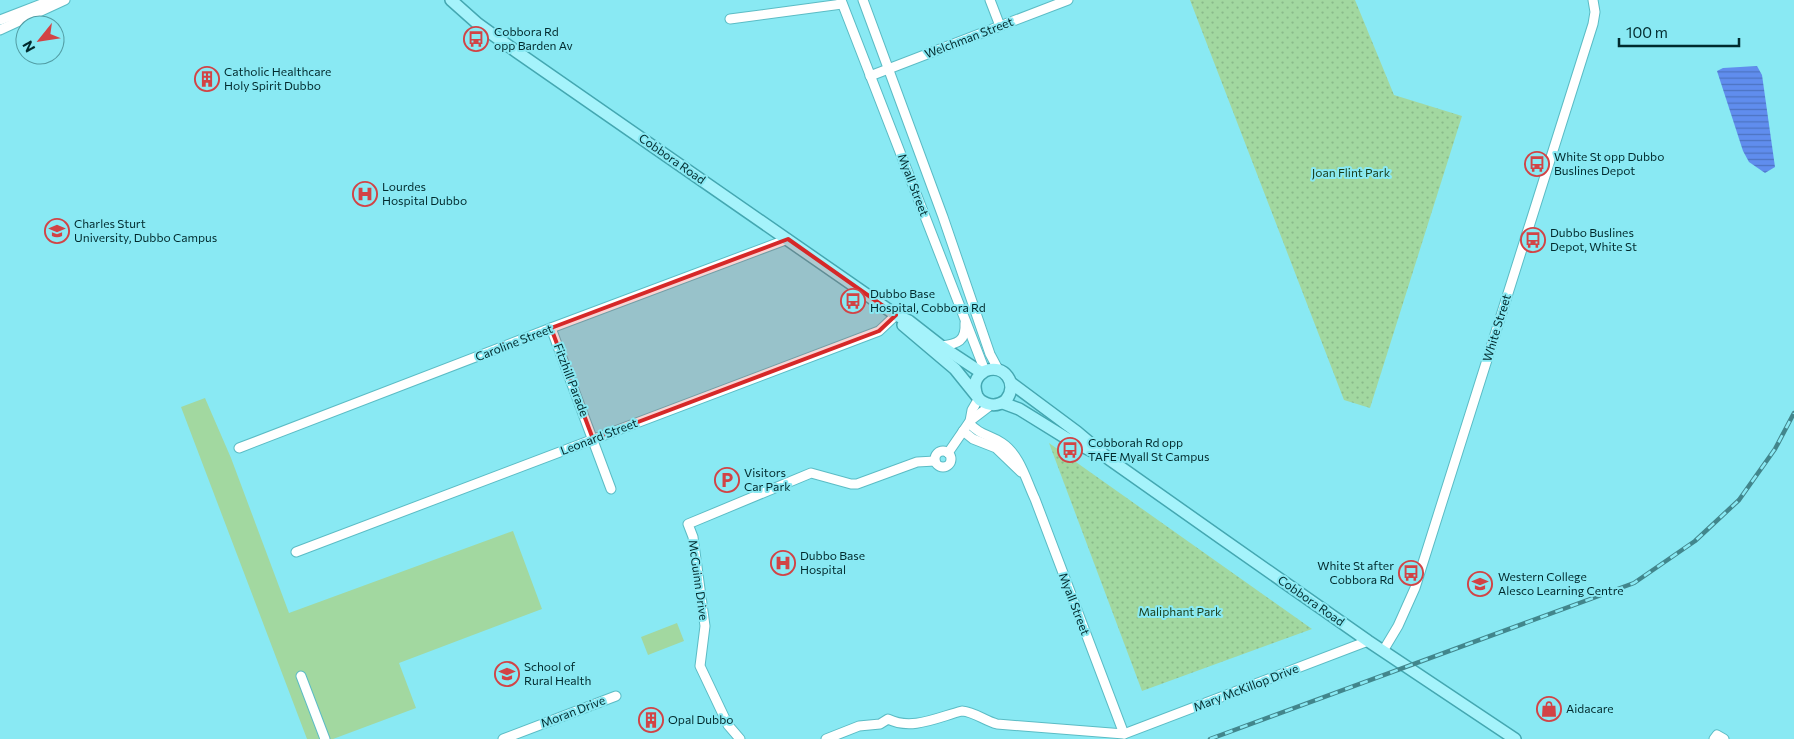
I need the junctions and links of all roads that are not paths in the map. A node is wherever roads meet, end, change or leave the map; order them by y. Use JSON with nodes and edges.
{"nodes":[{"id":1,"x":52,"y":0,"type":"edge"},
{"id":2,"x":65,"y":0,"type":"edge"},
{"id":3,"x":451,"y":0,"type":"edge"},
{"id":4,"x":863,"y":0,"type":"edge"},
{"id":5,"x":990,"y":0,"type":"edge"},
{"id":6,"x":1068,"y":0,"type":"edge"},
{"id":7,"x":1593,"y":0,"type":"edge"},
{"id":8,"x":842,"y":2,"type":"edge"},
{"id":9,"x":31,"y":15,"type":"edge"},
{"id":10,"x":32,"y":15,"type":"edge"},
{"id":11,"x":15,"y":18,"type":"edge"},
{"id":12,"x":0,"y":20,"type":"edge"},
{"id":13,"x":730,"y":20,"type":"dead end"},
{"id":14,"x":15,"y":23,"type":"edge"},
{"id":15,"x":1000,"y":26,"type":"junction"},
{"id":16,"x":0,"y":30,"type":"edge"},
{"id":17,"x":889,"y":68,"type":"junction"},
{"id":18,"x":870,"y":76,"type":"junction"},
{"id":19,"x":788,"y":239,"type":"junction"},
{"id":20,"x":896,"y":315,"type":"junction"},
{"id":21,"x":964,"y":318,"type":"junction"},
{"id":22,"x":551,"y":328,"type":"junction"},
{"id":23,"x":941,"y":346,"type":"junction"},
{"id":24,"x":998,"y":369,"type":"junction"},
{"id":25,"x":983,"y":372,"type":"junction"},
{"id":26,"x":1011,"y":383,"type":"junction"},
{"id":27,"x":978,"y":397,"type":"junction"},
{"id":28,"x":1003,"y":403,"type":"junction"},
{"id":29,"x":991,"y":405,"type":"junction"},
{"id":30,"x":969,"y":422,"type":"junction"},
{"id":31,"x":963,"y":431,"type":"junction"},
{"id":32,"x":593,"y":439,"type":"junction"},
{"id":33,"x":240,"y":448,"type":"dead end"},
{"id":34,"x":1109,"y":459,"type":"junction"},
{"id":35,"x":1023,"y":474,"type":"junction"},
{"id":36,"x":611,"y":489,"type":"dead end"},
{"id":37,"x":296,"y":552,"type":"dead end"},
{"id":38,"x":1368,"y":641,"type":"junction"},
{"id":39,"x":1383,"y":651,"type":"junction"},
{"id":40,"x":301,"y":676,"type":"dead end"},
{"id":41,"x":616,"y":696,"type":"dead end"},
{"id":42,"x":1124,"y":734,"type":"junction"},
{"id":43,"x":325,"y":739,"type":"edge"},
{"id":44,"x":503,"y":739,"type":"edge"},
{"id":45,"x":740,"y":739,"type":"edge"},
{"id":46,"x":826,"y":739,"type":"edge"},
{"id":47,"x":1515,"y":739,"type":"edge"}],
"edges":[{"from":1,"to":9,"type":"street"},
{"from":2,"to":10,"type":"street"},
{"from":3,"to":19,"type":"main road","name":"Cobbora Road"},
{"from":4,"to":17,"type":"street","name":"Myall Street"},
{"from":5,"to":15,"type":"street"},
{"from":6,"to":15,"type":"street","name":"Welchman Street"},
{"from":7,"to":39,"type":"street","name":"White Street"},
{"from":8,"to":13,"type":"street"},
{"from":8,"to":18,"type":"street","name":"Myall Street"},
{"from":11,"to":12,"type":"street"},
{"from":14,"to":16,"type":"street"},
{"from":15,"to":17,"type":"street","name":"Welchman Street"},
{"from":17,"to":18,"type":"street","name":"Welchman Street"},
{"from":17,"to":24,"type":"street","name":"Myall Street"},
{"from":18,"to":21,"type":"street","name":"Myall Street"},
{"from":19,"to":20,"type":"main road","name":"Cobbora Road"},
{"from":19,"to":22,"type":"street","name":"Caroline Street"},
{"from":20,"to":23,"type":"main road","name":"Cobbora Road"},
{"from":20,"to":27,"type":"main road","name":"Cobbora Road"},
{"from":20,"to":32,"type":"street","name":"Leonard Street"},
{"from":21,"to":23,"type":"street"},
{"from":21,"to":25,"type":"street","name":"Myall Street"},
{"from":22,"to":32,"type":"street","name":"Fitzhill Parade"},
{"from":22,"to":33,"type":"street","name":"Caroline Street"},
{"from":23,"to":25,"type":"main road","name":"Cobbora Road"},
{"from":24,"to":25,"type":"main road"},
{"from":24,"to":26,"type":"main road"},
{"from":25,"to":27,"type":"main road"},
{"from":26,"to":28,"type":"main road"},
{"from":26,"to":34,"type":"main road","name":"Cobbora Road"},
{"from":27,"to":29,"type":"main road"},
{"from":27,"to":30,"type":"street"},
{"from":28,"to":29,"type":"main road"},
{"from":28,"to":34,"type":"main road","name":"Cobbora Road"},
{"from":29,"to":30,"type":"street"},
{"from":30,"to":31,"type":"street"},
{"from":30,"to":35,"type":"street","name":"Myall Street"},
{"from":31,"to":35,"type":"street","name":"Myall Street"},
{"from":31,"to":45,"type":"street","name":"McGuinn Drive"},
{"from":32,"to":36,"type":"street","name":"Fitzhill Parade"},
{"from":32,"to":37,"type":"street","name":"Leonard Street"},
{"from":34,"to":38,"type":"main road","name":"Cobbora Road"},
{"from":35,"to":42,"type":"street","name":"Myall Street"},
{"from":38,"to":39,"type":"main road","name":"Cobbora Road"},
{"from":38,"to":42,"type":"street","name":"Mary McKillop Drive"},
{"from":39,"to":47,"type":"main road","name":"Cobbora Road"},
{"from":40,"to":43,"type":"street"},
{"from":41,"to":44,"type":"street","name":"Moran Drive"},
{"from":42,"to":46,"type":"street"}]}
